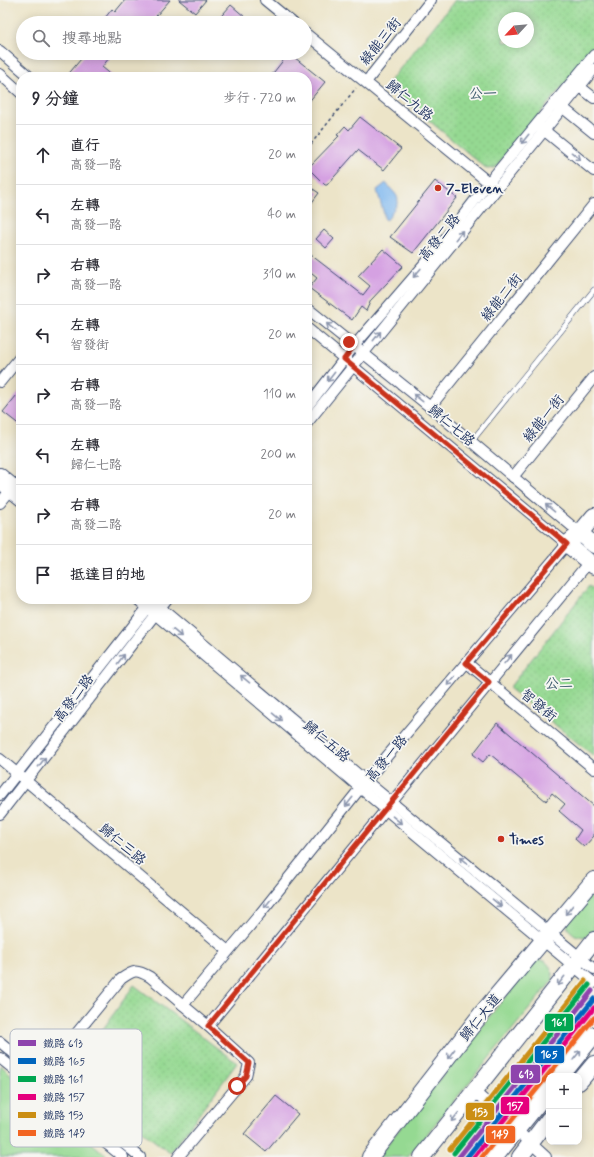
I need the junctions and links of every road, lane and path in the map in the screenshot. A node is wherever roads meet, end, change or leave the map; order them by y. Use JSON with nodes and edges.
{"nodes":[{"id":1,"x":265,"y":0,"type":"edge"},
{"id":2,"x":431,"y":0,"type":"edge"},
{"id":3,"x":284,"y":16,"type":"edge"},
{"id":4,"x":312,"y":39,"type":"edge"},
{"id":5,"x":0,"y":51,"type":"edge"},
{"id":6,"x":594,"y":55,"type":"edge"},
{"id":7,"x":594,"y":69,"type":"edge"},
{"id":8,"x":24,"y":72,"type":"edge"},
{"id":9,"x":0,"y":74,"type":"edge"},
{"id":10,"x":362,"y":84,"type":"junction"},
{"id":11,"x":577,"y":84,"type":"junction"},
{"id":12,"x":16,"y":88,"type":"edge"},
{"id":13,"x":594,"y":98,"type":"edge"},
{"id":14,"x":559,"y":104,"type":"junction"},
{"id":15,"x":540,"y":127,"type":"junction"},
{"id":16,"x":594,"y":133,"type":"edge"},
{"id":17,"x":312,"y":143,"type":"edge"},
{"id":18,"x":594,"y":171,"type":"edge"},
{"id":19,"x":493,"y":185,"type":"junction"},
{"id":20,"x":594,"y":204,"type":"edge"},
{"id":21,"x":594,"y":290,"type":"edge"},
{"id":22,"x":312,"y":312,"type":"edge"},
{"id":23,"x":312,"y":332,"type":"edge"},
{"id":24,"x":354,"y":346,"type":"junction"},
{"id":25,"x":363,"y":354,"type":"junction"},
{"id":26,"x":344,"y":359,"type":"junction"},
{"id":27,"x":16,"y":362,"type":"edge"},
{"id":28,"x":353,"y":366,"type":"junction"},
{"id":29,"x":594,"y":377,"type":"edge"},
{"id":30,"x":0,"y":382,"type":"edge"},
{"id":31,"x":312,"y":401,"type":"edge"},
{"id":32,"x":430,"y":407,"type":"junction"},
{"id":33,"x":312,"y":417,"type":"edge"},
{"id":34,"x":471,"y":442,"type":"junction"},
{"id":35,"x":0,"y":473,"type":"edge"},
{"id":36,"x":514,"y":477,"type":"junction"},
{"id":37,"x":0,"y":484,"type":"edge"},
{"id":38,"x":15,"y":489,"type":"edge"},
{"id":39,"x":0,"y":503,"type":"edge"},
{"id":40,"x":594,"y":516,"type":"edge"},
{"id":41,"x":580,"y":533,"type":"junction"},
{"id":42,"x":567,"y":544,"type":"junction"},
{"id":43,"x":594,"y":545,"type":"edge"},
{"id":44,"x":592,"y":560,"type":"edge"},
{"id":45,"x":153,"y":605,"type":"edge"},
{"id":46,"x":466,"y":663,"type":"junction"},
{"id":47,"x":489,"y":682,"type":"junction"},
{"id":48,"x":0,"y":759,"type":"edge"},
{"id":49,"x":594,"y":769,"type":"edge"},
{"id":50,"x":17,"y":773,"type":"junction"},
{"id":51,"x":27,"y":781,"type":"junction"},
{"id":52,"x":363,"y":785,"type":"junction"},
{"id":53,"x":0,"y":795,"type":"edge"},
{"id":54,"x":388,"y":806,"type":"junction"},
{"id":55,"x":0,"y":814,"type":"edge"},
{"id":56,"x":594,"y":880,"type":"edge"},
{"id":57,"x":547,"y":937,"type":"junction"},
{"id":58,"x":594,"y":940,"type":"edge"},
{"id":59,"x":227,"y":950,"type":"junction"},
{"id":60,"x":577,"y":961,"type":"junction"},
{"id":61,"x":594,"y":969,"type":"edge"},
{"id":62,"x":594,"y":983,"type":"edge"},
{"id":63,"x":183,"y":1005,"type":"junction"},
{"id":64,"x":208,"y":1026,"type":"junction"},
{"id":65,"x":80,"y":1029,"type":"edge"},
{"id":66,"x":594,"y":1035,"type":"edge"},
{"id":67,"x":0,"y":1042,"type":"edge"},
{"id":68,"x":10,"y":1050,"type":"edge"},
{"id":69,"x":0,"y":1058,"type":"edge"},
{"id":70,"x":594,"y":1064,"type":"edge"},
{"id":71,"x":10,"y":1066,"type":"edge"},
{"id":72,"x":563,"y":1073,"type":"edge"},
{"id":73,"x":582,"y":1078,"type":"edge"},
{"id":74,"x":475,"y":1092,"type":"junction"},
{"id":75,"x":546,"y":1094,"type":"edge"},
{"id":76,"x":546,"y":1123,"type":"edge"},
{"id":77,"x":516,"y":1131,"type":"junction"},
{"id":78,"x":530,"y":1143,"type":"junction"},
{"id":79,"x":111,"y":1147,"type":"edge"},
{"id":80,"x":128,"y":1147,"type":"edge"},
{"id":81,"x":123,"y":1157,"type":"edge"},
{"id":82,"x":140,"y":1157,"type":"edge"},
{"id":83,"x":178,"y":1157,"type":"edge"},
{"id":84,"x":370,"y":1157,"type":"edge"},
{"id":85,"x":422,"y":1157,"type":"edge"},
{"id":86,"x":495,"y":1157,"type":"edge"},
{"id":87,"x":520,"y":1157,"type":"edge"},
{"id":88,"x":546,"y":1157,"type":"edge"}],
"edges":[{"from":1,"to":3,"type":"street"},
{"from":2,"to":10,"type":"street","name":"綠能三街"},
{"from":4,"to":10,"type":"street","name":"歸仁九路"},
{"from":5,"to":8,"type":"street"},
{"from":6,"to":11,"type":"street","name":"高發二路"},
{"from":7,"to":11,"type":"street","name":"高發二路"},
{"from":9,"to":12,"type":"street"},
{"from":10,"to":17,"type":"path"},
{"from":10,"to":19,"type":"street","name":"歸仁九路"},
{"from":11,"to":13,"type":"street"},
{"from":11,"to":14,"type":"street","name":"高發二路"},
{"from":14,"to":15,"type":"street","name":"高發二路"},
{"from":14,"to":16,"type":"street"},
{"from":15,"to":18,"type":"street","one_way":true},
{"from":15,"to":19,"type":"street","name":"高發二路"},
{"from":19,"to":24,"type":"street","name":"高發二路","one_way":true},
{"from":25,"to":19,"type":"street","name":"高發二路","one_way":true},
{"from":20,"to":32,"type":"street","name":"綠能二街"},
{"from":21,"to":34,"type":"lane"},
{"from":24,"to":22,"type":"street","name":"歸仁七路","one_way":true},
{"from":23,"to":26,"type":"street","name":"歸仁七路"},
{"from":24,"to":25,"type":"street","name":"歸仁七路"},
{"from":24,"to":26,"type":"street","name":"高發二路"},
{"from":25,"to":28,"type":"street","name":"高發二路"},
{"from":32,"to":25,"type":"street","name":"歸仁七路","one_way":true},
{"from":26,"to":28,"type":"street","name":"歸仁七路"},
{"from":26,"to":31,"type":"street","name":"高發二路","one_way":true},
{"from":27,"to":30,"type":"street"},
{"from":28,"to":33,"type":"street","name":"高發二路"},
{"from":28,"to":42,"type":"street","name":"歸仁七路"},
{"from":29,"to":36,"type":"street","name":"綠能一街"},
{"from":32,"to":34,"type":"street","name":"歸仁七路"},
{"from":34,"to":36,"type":"street","name":"歸仁七路"},
{"from":35,"to":38,"type":"street"},
{"from":41,"to":36,"type":"street","name":"歸仁七路","one_way":true},
{"from":37,"to":38,"type":"street"},
{"from":38,"to":39,"type":"street"},
{"from":40,"to":41,"type":"main road","name":"高發一路"},
{"from":41,"to":42,"type":"main road","name":"高發一路"},
{"from":41,"to":43,"type":"main road","name":"歸仁七路"},
{"from":42,"to":44,"type":"main road","name":"歸仁七路"},
{"from":42,"to":46,"type":"street","name":"高發一路"},
{"from":47,"to":44,"type":"street","one_way":true},
{"from":45,"to":50,"type":"street","name":"高發二路"},
{"from":51,"to":45,"type":"street","name":"高發二路","one_way":true},
{"from":45,"to":52,"type":"street","name":"歸仁五路"},
{"from":46,"to":47,"type":"street","name":"智發街"},
{"from":46,"to":52,"type":"street","name":"高發一路","one_way":true},
{"from":47,"to":49,"type":"street","name":"智發街"},
{"from":47,"to":54,"type":"street"},
{"from":48,"to":50,"type":"street","name":"歸仁三路"},
{"from":50,"to":51,"type":"street","name":"歸仁三路"},
{"from":50,"to":53,"type":"street","name":"高發二路"},
{"from":51,"to":55,"type":"street","name":"高發二路"},
{"from":51,"to":59,"type":"street","name":"歸仁三路"},
{"from":52,"to":54,"type":"street","name":"歸仁五路"},
{"from":52,"to":59,"type":"street","name":"高發一路","one_way":true},
{"from":54,"to":57,"type":"street","name":"歸仁五路"},
{"from":54,"to":64,"type":"street"},
{"from":56,"to":57,"type":"main road","name":"歸仁大道","one_way":true},
{"from":57,"to":60,"type":"street","name":"歸仁五路"},
{"from":57,"to":84,"type":"main road","name":"歸仁大道","one_way":true},
{"from":58,"to":60,"type":"main road"},
{"from":59,"to":63,"type":"street","name":"高發一路"},
{"from":60,"to":61,"type":"street"},
{"from":60,"to":62,"type":"street"},
{"from":60,"to":74,"type":"main road","one_way":true},
{"from":63,"to":64,"type":"street"},
{"from":63,"to":65,"type":"street"},
{"from":64,"to":83,"type":"street"},
{"from":72,"to":66,"type":"main road","one_way":true},
{"from":67,"to":68,"type":"street"},
{"from":69,"to":71,"type":"street"},
{"from":70,"to":73,"type":"main road"},
{"from":74,"to":77,"type":"street"},
{"from":74,"to":85,"type":"main road","one_way":true},
{"from":75,"to":77,"type":"main road"},
{"from":76,"to":78,"type":"main road"},
{"from":77,"to":78,"type":"street"},
{"from":77,"to":86,"type":"main road"},
{"from":78,"to":87,"type":"main road"},
{"from":78,"to":88,"type":"street"},
{"from":79,"to":81,"type":"street"},
{"from":80,"to":82,"type":"street"}]}
